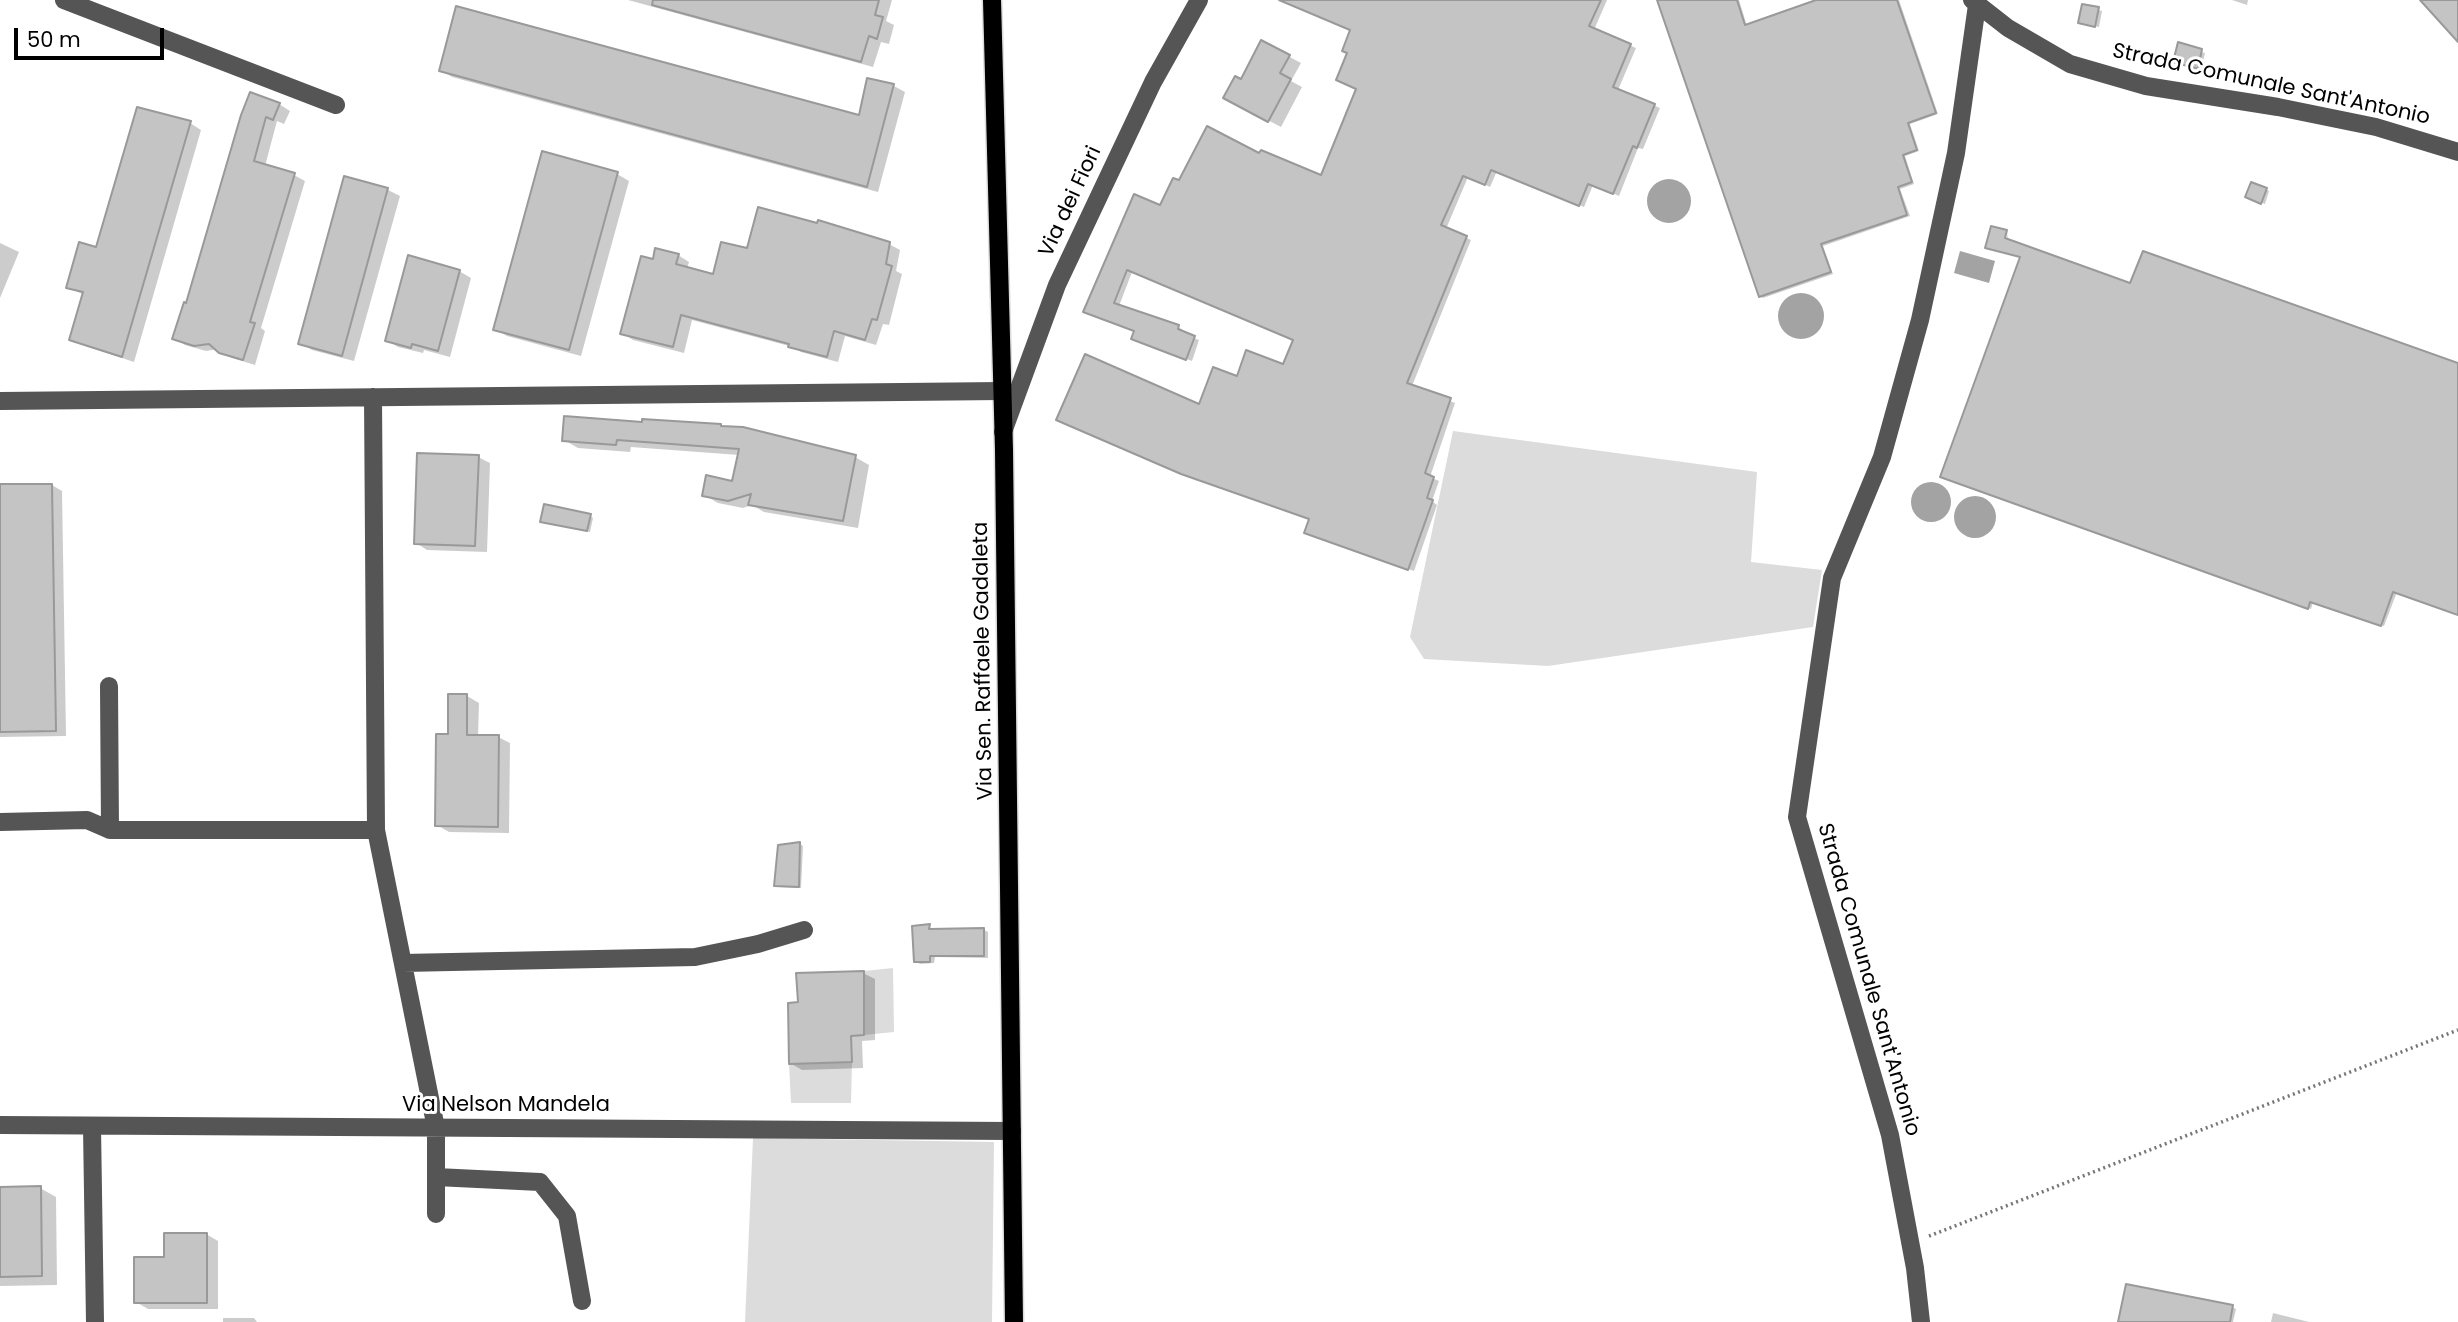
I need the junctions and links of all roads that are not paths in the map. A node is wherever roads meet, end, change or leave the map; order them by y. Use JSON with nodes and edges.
{"nodes":[{"id":1,"x":64,"y":0,"type":"edge"},
{"id":2,"x":992,"y":0,"type":"edge"},
{"id":3,"x":1199,"y":0,"type":"edge"},
{"id":4,"x":1974,"y":2,"type":"edge"},
{"id":5,"x":336,"y":105,"type":"dead end"},
{"id":6,"x":2458,"y":152,"type":"edge"},
{"id":7,"x":1002,"y":391,"type":"junction"},
{"id":8,"x":373,"y":397,"type":"junction"},
{"id":9,"x":0,"y":401,"type":"edge"},
{"id":10,"x":1003,"y":432,"type":"junction"},
{"id":11,"x":109,"y":686,"type":"dead end"},
{"id":12,"x":0,"y":822,"type":"edge"},
{"id":13,"x":110,"y":830,"type":"junction"},
{"id":14,"x":376,"y":830,"type":"junction"},
{"id":15,"x":804,"y":930,"type":"dead end"},
{"id":16,"x":403,"y":962,"type":"junction"},
{"id":17,"x":0,"y":1125,"type":"edge"},
{"id":18,"x":92,"y":1127,"type":"junction"},
{"id":19,"x":436,"y":1128,"type":"junction"},
{"id":20,"x":1012,"y":1131,"type":"junction"},
{"id":21,"x":436,"y":1177,"type":"junction"},
{"id":22,"x":436,"y":1214,"type":"dead end"},
{"id":23,"x":582,"y":1301,"type":"dead end"},
{"id":24,"x":95,"y":1322,"type":"edge"},
{"id":25,"x":1014,"y":1322,"type":"edge"},
{"id":26,"x":1921,"y":1322,"type":"edge"}],
"edges":[{"from":1,"to":5,"type":"street"},
{"from":2,"to":7,"type":"main road","name":"Via Sen. Raffaele Gadaleta"},
{"from":3,"to":10,"type":"street","name":"Via dei Fiori"},
{"from":4,"to":6,"type":"street","name":"Strada Comunale Sant'Antonio"},
{"from":4,"to":26,"type":"street","name":"Strada Comunale Sant'Antonio"},
{"from":7,"to":8,"type":"street"},
{"from":7,"to":10,"type":"main road","name":"Via Sen. Raffaele Gadaleta"},
{"from":8,"to":9,"type":"street"},
{"from":8,"to":14,"type":"street"},
{"from":10,"to":20,"type":"main road","name":"Via Sen. Raffaele Gadaleta"},
{"from":11,"to":13,"type":"street"},
{"from":12,"to":13,"type":"street"},
{"from":13,"to":14,"type":"street"},
{"from":14,"to":16,"type":"street"},
{"from":15,"to":16,"type":"street"},
{"from":16,"to":19,"type":"street"},
{"from":17,"to":18,"type":"street","name":"Via Nelson Mandela"},
{"from":18,"to":19,"type":"street","name":"Via Nelson Mandela"},
{"from":18,"to":24,"type":"street"},
{"from":19,"to":20,"type":"street","name":"Via Nelson Mandela"},
{"from":19,"to":21,"type":"street"},
{"from":20,"to":25,"type":"main road","name":"Via Sen. Raffaele Gadaleta"},
{"from":21,"to":22,"type":"street"},
{"from":21,"to":23,"type":"street"}]}
